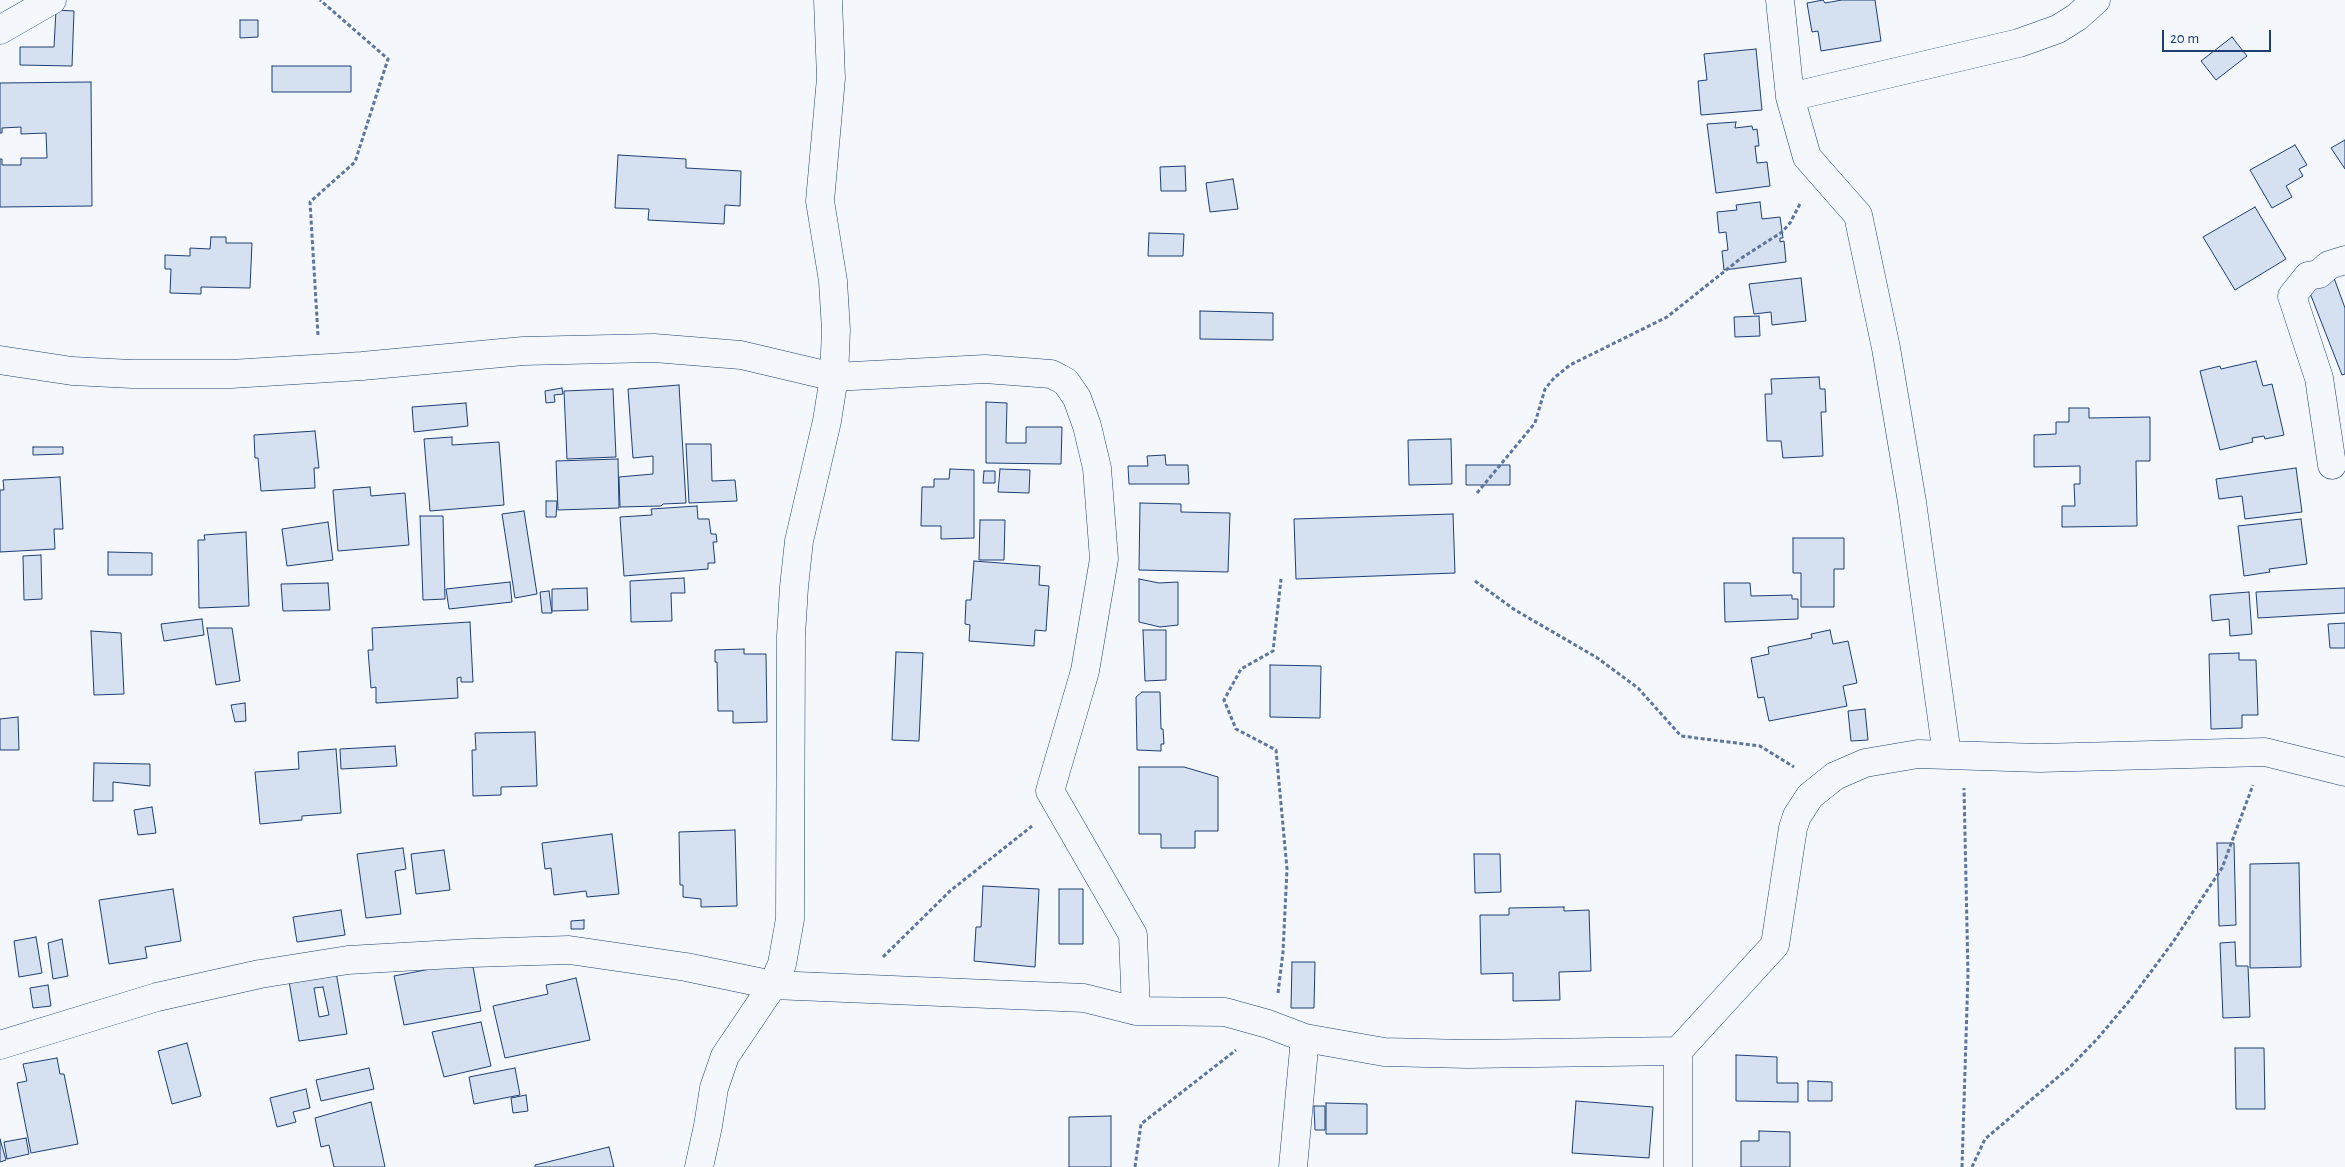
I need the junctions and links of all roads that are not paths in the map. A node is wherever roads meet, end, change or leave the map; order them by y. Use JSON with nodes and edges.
{"nodes":[{"id":1,"x":52,"y":0,"type":"edge"},
{"id":2,"x":828,"y":0,"type":"edge"},
{"id":3,"x":1780,"y":0,"type":"edge"},
{"id":4,"x":2096,"y":0,"type":"edge"},
{"id":5,"x":0,"y":30,"type":"edge"},
{"id":6,"x":1790,"y":97,"type":"junction"},
{"id":7,"x":2345,"y":260,"type":"edge"},
{"id":8,"x":0,"y":360,"type":"edge"},
{"id":9,"x":834,"y":377,"type":"junction"},
{"id":10,"x":2332,"y":465,"type":"dead end"},
{"id":11,"x":1955,"y":755,"type":"junction"},
{"id":12,"x":2345,"y":772,"type":"edge"},
{"id":13,"x":773,"y":985,"type":"junction"},
{"id":14,"x":1136,"y":1011,"type":"junction"},
{"id":15,"x":1304,"y":1038,"type":"junction"},
{"id":16,"x":0,"y":1045,"type":"edge"},
{"id":17,"x":1678,"y":1050,"type":"junction"},
{"id":18,"x":698,"y":1167,"type":"edge"},
{"id":19,"x":1293,"y":1167,"type":"edge"},
{"id":20,"x":1678,"y":1167,"type":"edge"}],
"edges":[{"from":1,"to":5,"type":"street"},
{"from":2,"to":9,"type":"street"},
{"from":3,"to":6,"type":"street"},
{"from":4,"to":6,"type":"street"},
{"from":6,"to":11,"type":"street"},
{"from":7,"to":10,"type":"street"},
{"from":8,"to":9,"type":"street"},
{"from":9,"to":13,"type":"street"},
{"from":9,"to":14,"type":"street"},
{"from":11,"to":12,"type":"street"},
{"from":11,"to":17,"type":"street"},
{"from":13,"to":14,"type":"street"},
{"from":13,"to":16,"type":"street"},
{"from":13,"to":18,"type":"street"},
{"from":14,"to":15,"type":"street"},
{"from":15,"to":17,"type":"street"},
{"from":15,"to":19,"type":"street"},
{"from":17,"to":20,"type":"street"}]}
